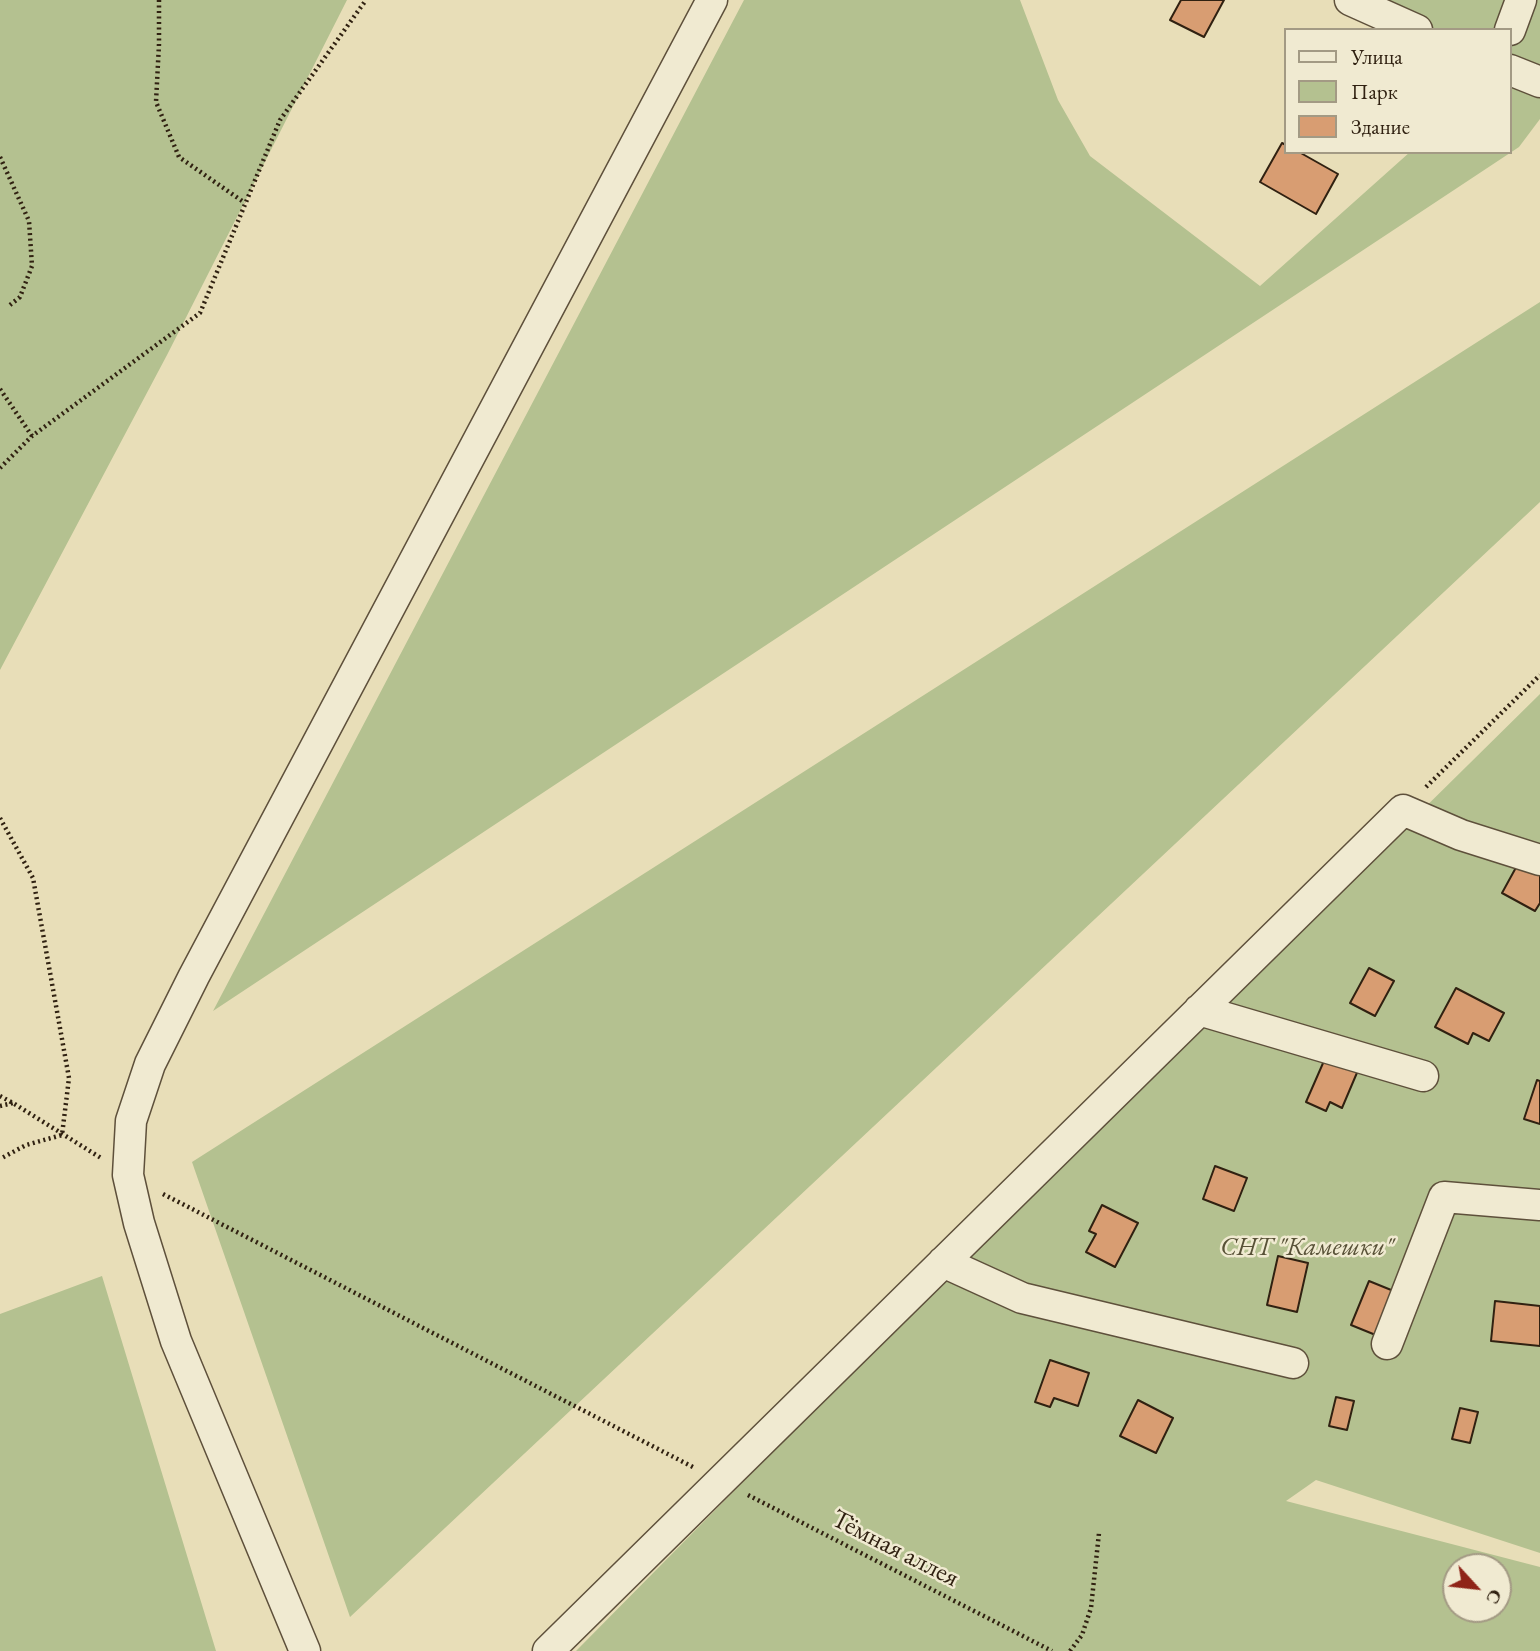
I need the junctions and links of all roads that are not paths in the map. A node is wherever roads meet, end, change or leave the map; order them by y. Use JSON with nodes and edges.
{"nodes":[{"id":1,"x":712,"y":0,"type":"edge"},
{"id":2,"x":1350,"y":0,"type":"edge"},
{"id":3,"x":1521,"y":0,"type":"edge"},
{"id":4,"x":1413,"y":28,"type":"edge"},
{"id":5,"x":1511,"y":28,"type":"edge"},
{"id":6,"x":1512,"y":71,"type":"edge"},
{"id":7,"x":1540,"y":82,"type":"edge"},
{"id":8,"x":1540,"y":860,"type":"edge"},
{"id":9,"x":1199,"y":1010,"type":"junction"},
{"id":10,"x":1423,"y":1076,"type":"dead end"},
{"id":11,"x":1540,"y":1205,"type":"edge"},
{"id":12,"x":943,"y":1262,"type":"junction"},
{"id":13,"x":1387,"y":1344,"type":"dead end"},
{"id":14,"x":1293,"y":1363,"type":"dead end"},
{"id":15,"x":305,"y":1651,"type":"edge"},
{"id":16,"x":548,"y":1651,"type":"edge"}],
"edges":[{"from":1,"to":15,"type":"street"},
{"from":2,"to":4,"type":"street"},
{"from":3,"to":5,"type":"street"},
{"from":6,"to":7,"type":"street"},
{"from":8,"to":9,"type":"street"},
{"from":9,"to":10,"type":"street"},
{"from":9,"to":12,"type":"street"},
{"from":11,"to":13,"type":"street"},
{"from":12,"to":14,"type":"street"},
{"from":12,"to":16,"type":"street"}]}
